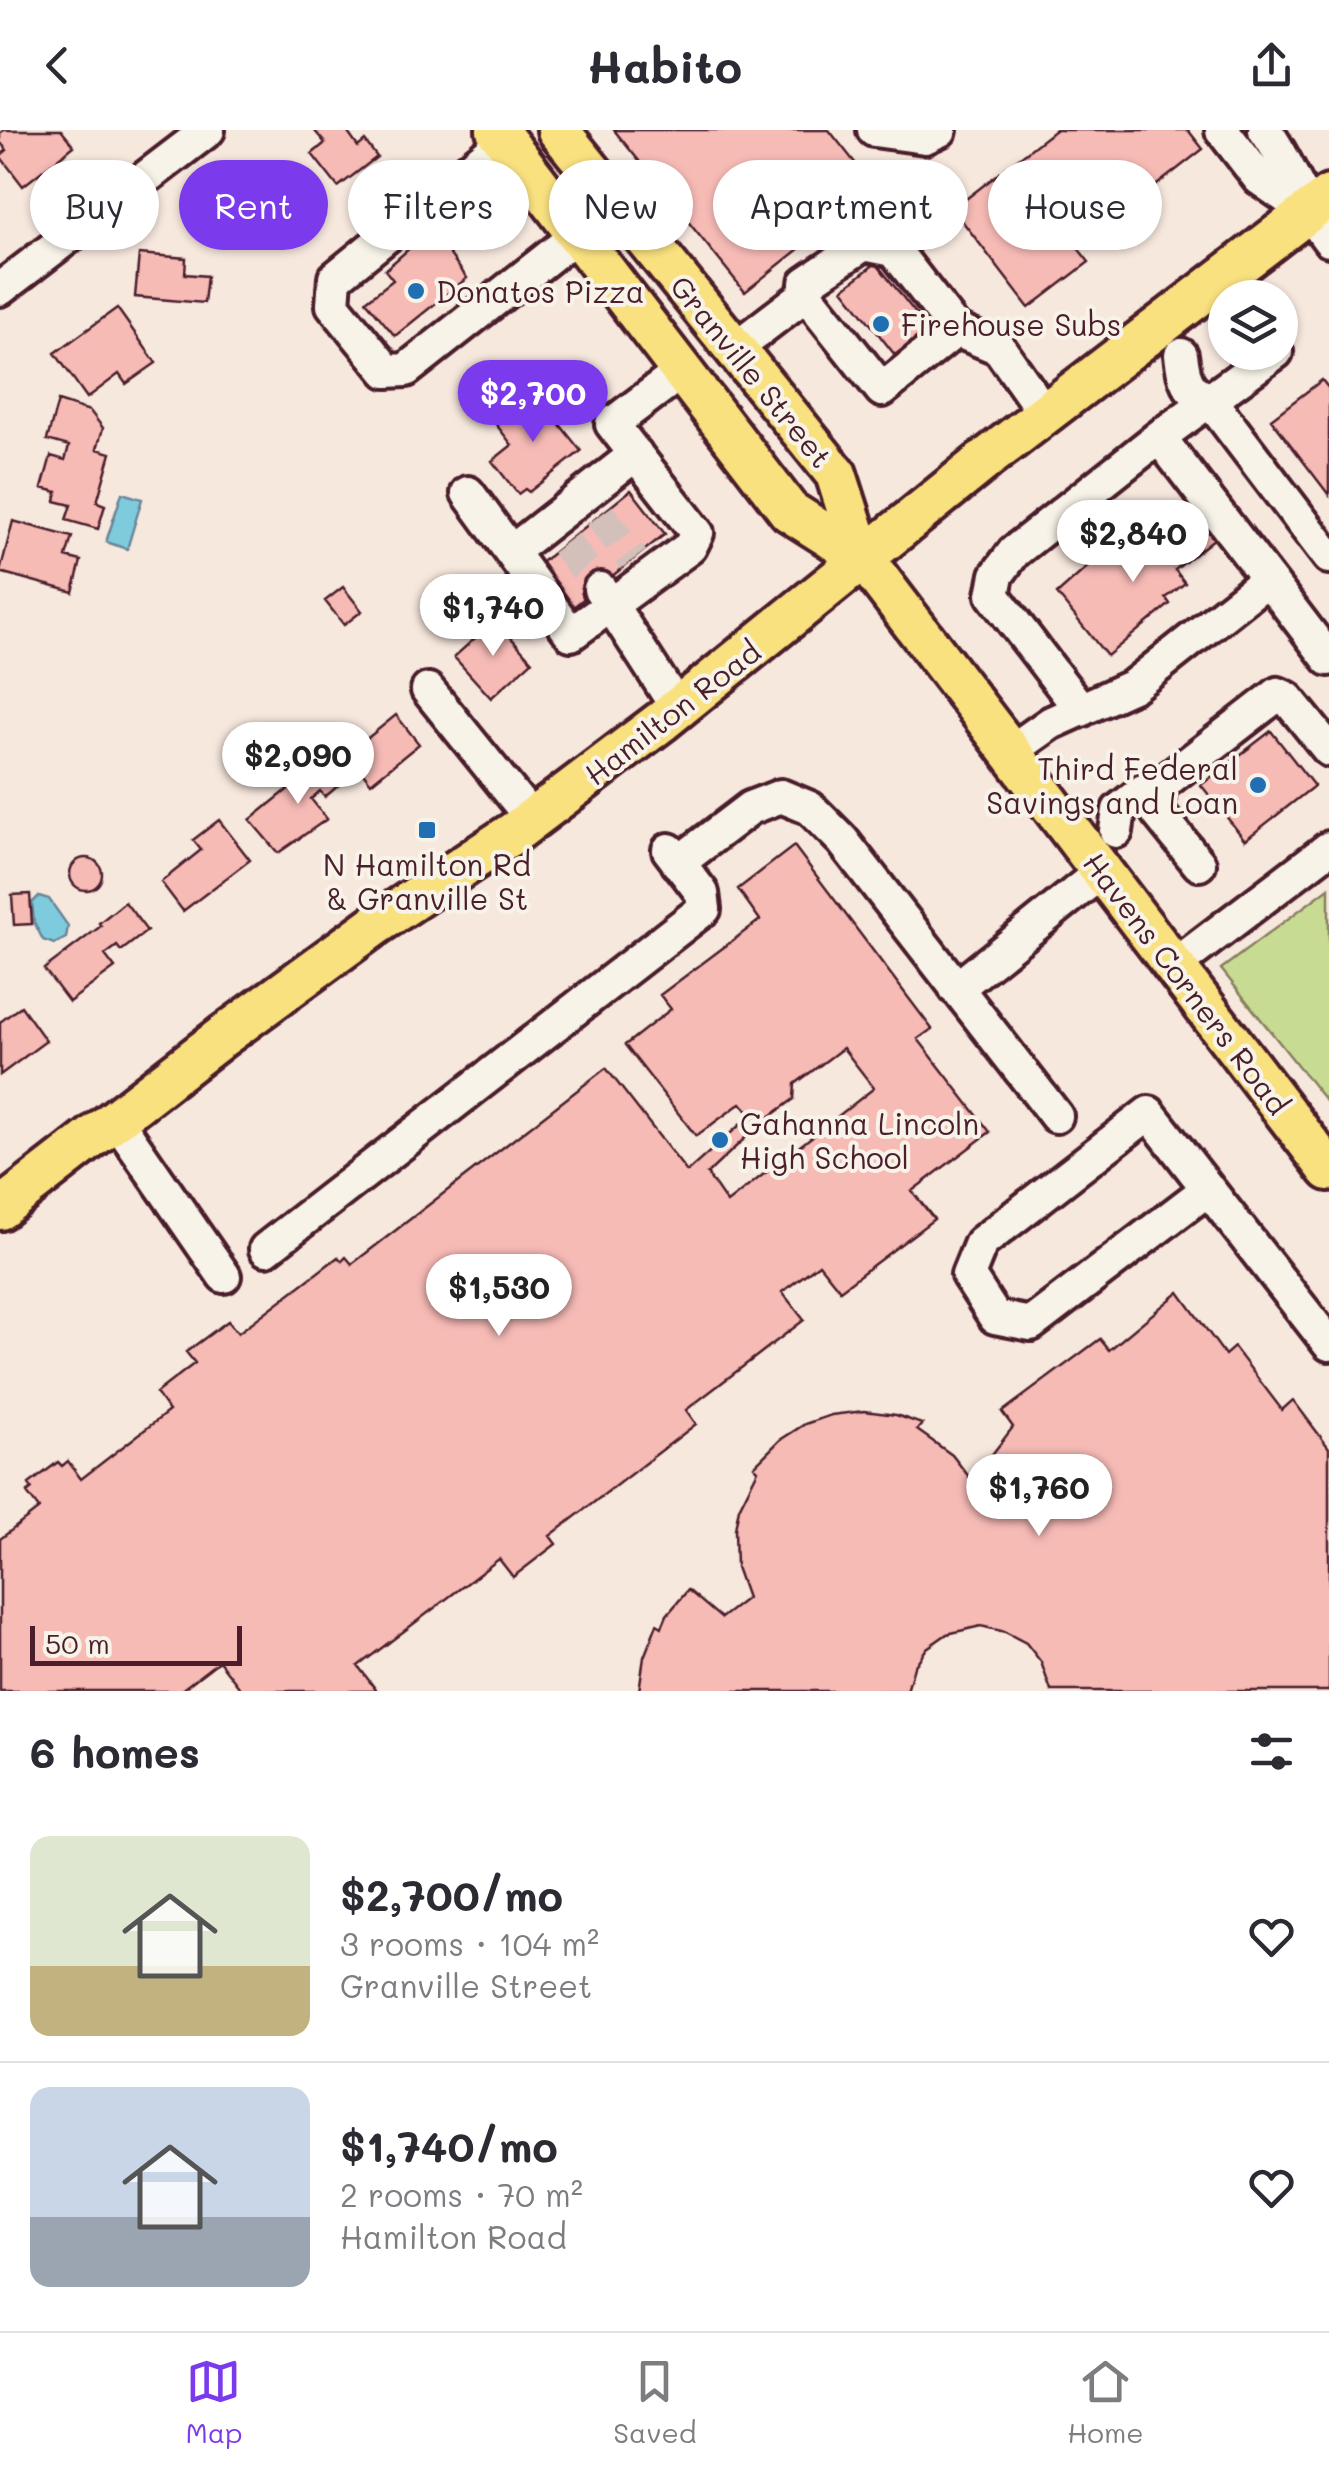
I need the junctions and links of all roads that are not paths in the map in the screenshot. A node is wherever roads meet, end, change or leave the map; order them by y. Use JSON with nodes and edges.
{"nodes":[{"id":1,"x":208,"y":130,"type":"edge"},
{"id":2,"x":558,"y":130,"type":"edge"},
{"id":3,"x":874,"y":130,"type":"edge"},
{"id":4,"x":940,"y":130,"type":"edge"},
{"id":5,"x":1222,"y":130,"type":"edge"},
{"id":6,"x":1264,"y":130,"type":"edge"},
{"id":7,"x":501,"y":135,"type":"edge"},
{"id":8,"x":549,"y":198,"type":"edge"},
{"id":9,"x":1322,"y":216,"type":"edge"},
{"id":10,"x":558,"y":250,"type":"edge"},
{"id":11,"x":588,"y":250,"type":"edge"},
{"id":12,"x":0,"y":289,"type":"edge"},
{"id":13,"x":806,"y":294,"type":"junction"},
{"id":14,"x":956,"y":330,"type":"junction"},
{"id":15,"x":1169,"y":342,"type":"junction"},
{"id":16,"x":734,"y":350,"type":"junction"},
{"id":17,"x":1250,"y":370,"type":"edge"},
{"id":18,"x":681,"y":372,"type":"junction"},
{"id":19,"x":1209,"y":399,"type":"junction"},
{"id":20,"x":1045,"y":414,"type":"junction"},
{"id":21,"x":1159,"y":437,"type":"junction"},
{"id":22,"x":636,"y":454,"type":"junction"},
{"id":23,"x":468,"y":493,"type":"dead end"},
{"id":24,"x":511,"y":552,"type":"junction"},
{"id":25,"x":1329,"y":557,"type":"edge"},
{"id":26,"x":863,"y":558,"type":"junction"},
{"id":27,"x":1268,"y":579,"type":"junction"},
{"id":28,"x":605,"y":596,"type":"junction"},
{"id":29,"x":1329,"y":658,"type":"edge"},
{"id":30,"x":428,"y":690,"type":"dead end"},
{"id":31,"x":678,"y":708,"type":"junction"},
{"id":32,"x":1080,"y":710,"type":"junction"},
{"id":33,"x":1329,"y":750,"type":"edge"},
{"id":34,"x":1010,"y":752,"type":"junction"},
{"id":35,"x":1158,"y":800,"type":"junction"},
{"id":36,"x":532,"y":819,"type":"junction"},
{"id":37,"x":1329,"y":848,"type":"edge"},
{"id":38,"x":1102,"y":852,"type":"junction"},
{"id":39,"x":1199,"y":864,"type":"dead end"},
{"id":40,"x":1174,"y":966,"type":"junction"},
{"id":41,"x":956,"y":989,"type":"junction"},
{"id":42,"x":1056,"y":1116,"type":"dead end"},
{"id":43,"x":115,"y":1118,"type":"junction"},
{"id":44,"x":1329,"y":1170,"type":"edge"},
{"id":45,"x":1208,"y":1188,"type":"junction"},
{"id":46,"x":4,"y":1198,"type":"edge"},
{"id":47,"x":266,"y":1249,"type":"dead end"},
{"id":48,"x":224,"y":1276,"type":"dead end"},
{"id":49,"x":1329,"y":1344,"type":"edge"}],
"edges":[{"from":1,"to":12,"type":"street"},
{"from":2,"to":16,"type":"main road","name":"Granville Street"},
{"from":3,"to":4,"type":"street"},
{"from":5,"to":9,"type":"street"},
{"from":6,"to":9,"type":"street"},
{"from":7,"to":8,"type":"main road","name":"Granville Street"},
{"from":7,"to":10,"type":"street"},
{"from":9,"to":15,"type":"main road","name":"Hamilton Road"},
{"from":11,"to":18,"type":"main road","name":"Granville Street"},
{"from":13,"to":14,"type":"street"},
{"from":13,"to":14,"type":"street"},
{"from":13,"to":16,"type":"street"},
{"from":14,"to":20,"type":"street"},
{"from":15,"to":19,"type":"street"},
{"from":15,"to":20,"type":"main road","name":"Hamilton Road"},
{"from":16,"to":26,"type":"main road","name":"Granville Street"},
{"from":17,"to":19,"type":"street"},
{"from":18,"to":22,"type":"street"},
{"from":18,"to":26,"type":"main road","name":"Granville Street"},
{"from":19,"to":21,"type":"street"},
{"from":19,"to":25,"type":"street"},
{"from":20,"to":26,"type":"main road","name":"Hamilton Road"},
{"from":21,"to":27,"type":"street"},
{"from":21,"to":32,"type":"street"},
{"from":22,"to":24,"type":"street"},
{"from":22,"to":28,"type":"street"},
{"from":23,"to":24,"type":"street"},
{"from":24,"to":28,"type":"street"},
{"from":26,"to":31,"type":"main road","name":"Hamilton Road"},
{"from":26,"to":34,"type":"main road","name":"Havens Corners Road"},
{"from":27,"to":29,"type":"street"},
{"from":27,"to":32,"type":"street"},
{"from":28,"to":31,"type":"street"},
{"from":30,"to":36,"type":"street"},
{"from":31,"to":36,"type":"main road","name":"Hamilton Road"},
{"from":32,"to":34,"type":"street"},
{"from":33,"to":35,"type":"street"},
{"from":34,"to":38,"type":"main road","name":"Havens Corners Road"},
{"from":35,"to":38,"type":"street"},
{"from":35,"to":39,"type":"street"},
{"from":36,"to":43,"type":"main road","name":"Hamilton Road"},
{"from":37,"to":40,"type":"street"},
{"from":38,"to":40,"type":"main road","name":"Havens Corners Road"},
{"from":38,"to":41,"type":"street"},
{"from":40,"to":44,"type":"main road","name":"Havens Corners Road"},
{"from":41,"to":42,"type":"street"},
{"from":41,"to":47,"type":"street"},
{"from":43,"to":46,"type":"main road","name":"Hamilton Road"},
{"from":43,"to":48,"type":"street"},
{"from":45,"to":45,"type":"street"},
{"from":45,"to":49,"type":"street"}]}
